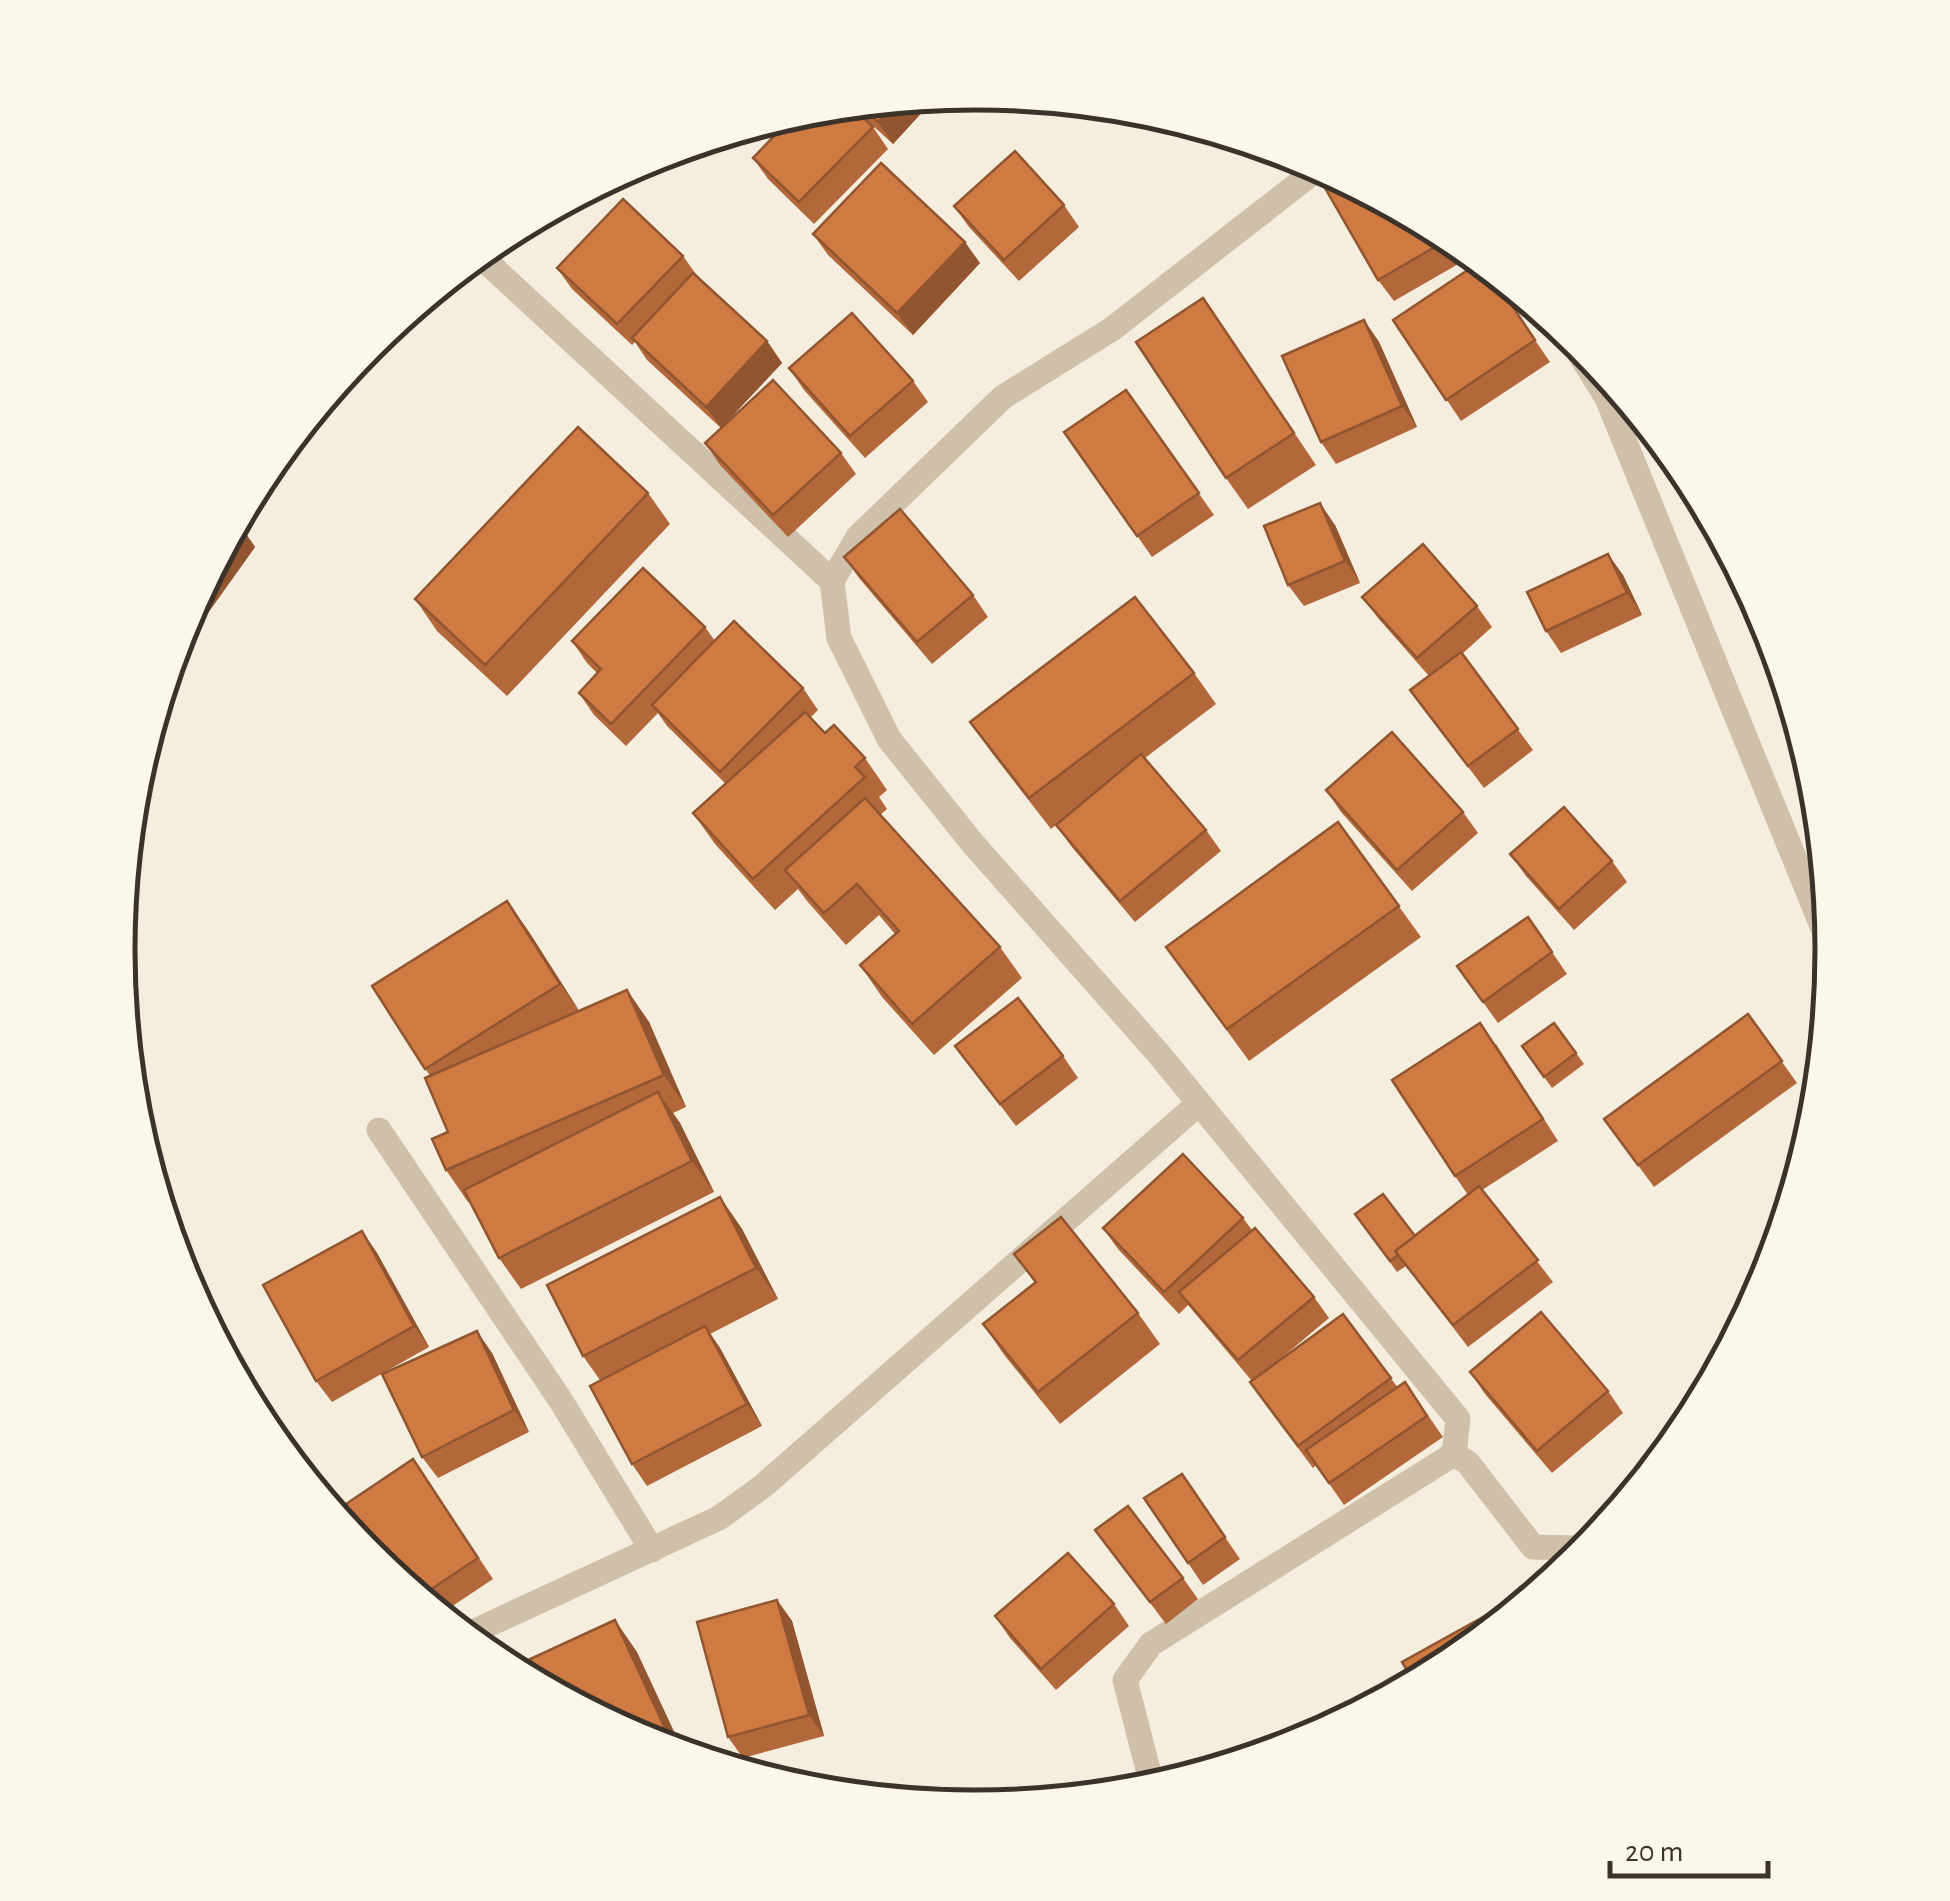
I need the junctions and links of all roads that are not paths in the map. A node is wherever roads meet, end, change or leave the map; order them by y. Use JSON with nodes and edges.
{"nodes":[{"id":1,"x":1305,"y":178,"type":"edge"},
{"id":2,"x":490,"y":265,"type":"edge"},
{"id":3,"x":1603,"y":392,"type":"edge"},
{"id":4,"x":832,"y":582,"type":"junction"},
{"id":5,"x":1814,"y":908,"type":"edge"},
{"id":6,"x":1197,"y":1104,"type":"junction"},
{"id":7,"x":379,"y":1130,"type":"dead end"},
{"id":8,"x":1454,"y":1454,"type":"junction"},
{"id":9,"x":1566,"y":1548,"type":"edge"},
{"id":10,"x":652,"y":1550,"type":"junction"},
{"id":11,"x":480,"y":1629,"type":"edge"},
{"id":12,"x":1150,"y":1772,"type":"edge"}],
"edges":[{"from":1,"to":4,"type":"street"},
{"from":2,"to":4,"type":"street"},
{"from":3,"to":5,"type":"street"},
{"from":4,"to":6,"type":"street"},
{"from":6,"to":8,"type":"street"},
{"from":6,"to":10,"type":"street"},
{"from":7,"to":10,"type":"street"},
{"from":8,"to":9,"type":"street"},
{"from":8,"to":12,"type":"street"},
{"from":10,"to":11,"type":"street"}]}
